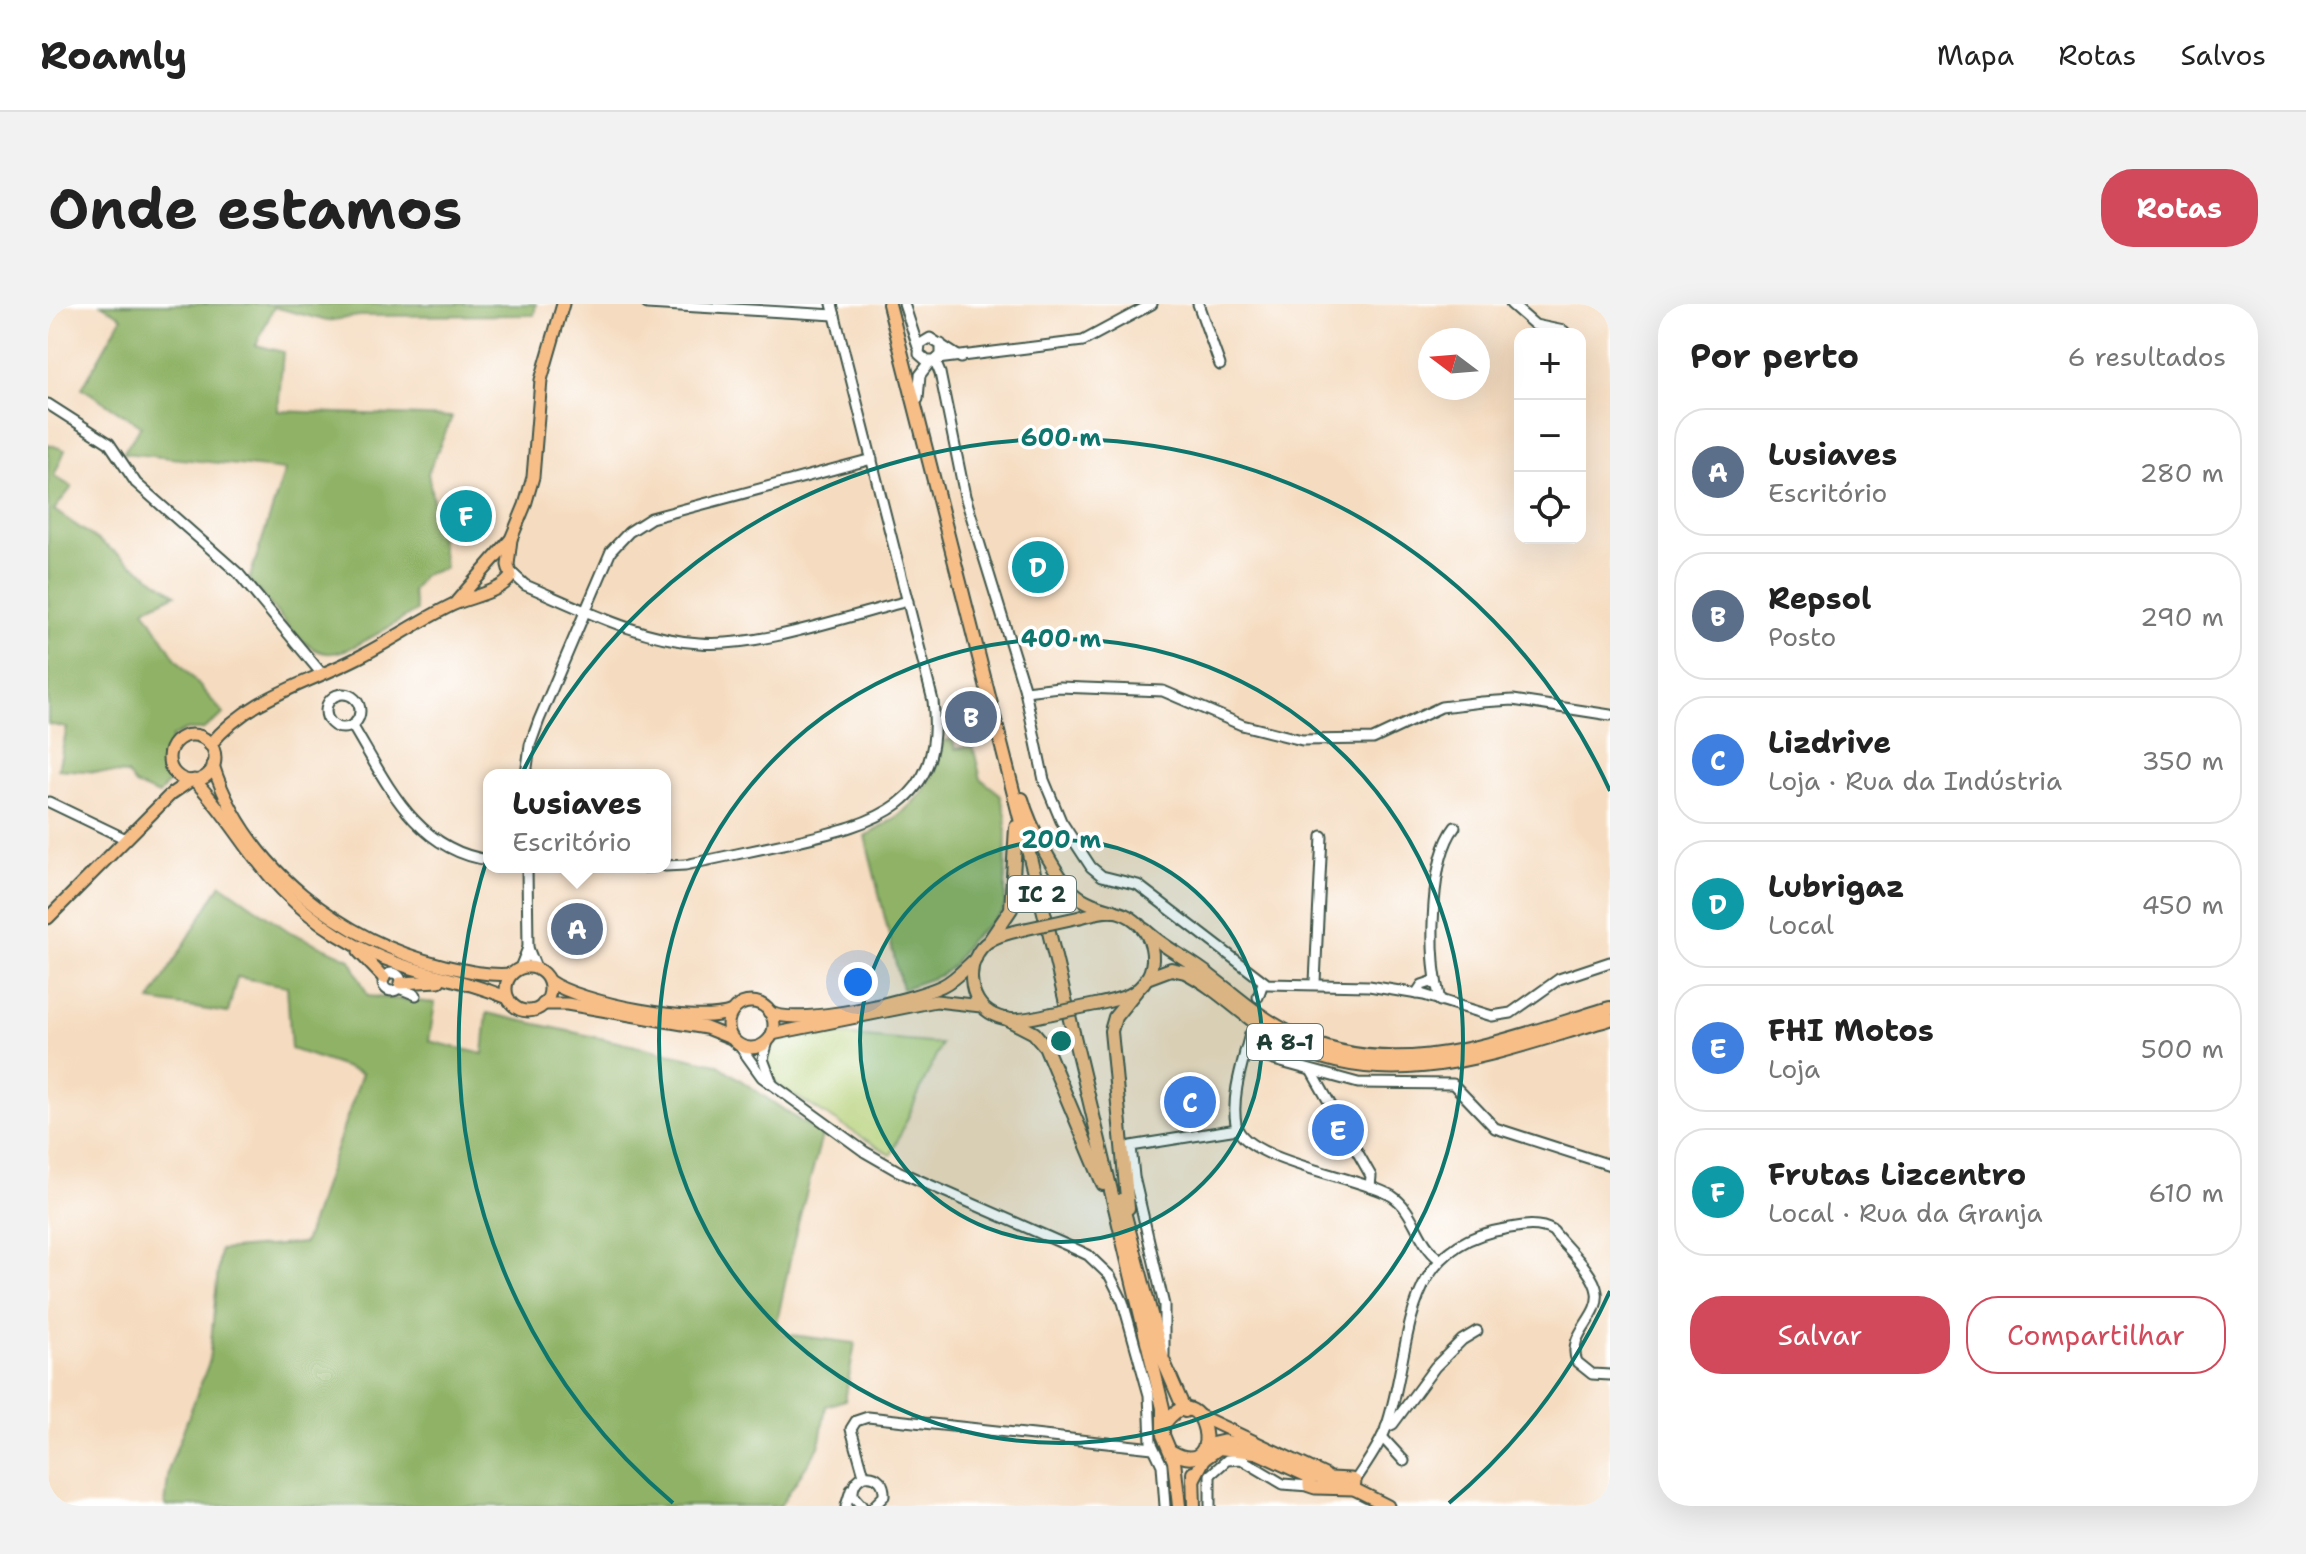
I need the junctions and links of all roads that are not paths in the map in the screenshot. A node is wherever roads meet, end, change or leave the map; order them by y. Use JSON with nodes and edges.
{"nodes":[{"id":1,"x":563,"y":304,"type":"edge"},
{"id":2,"x":647,"y":304,"type":"edge"},
{"id":3,"x":832,"y":304,"type":"edge"},
{"id":4,"x":892,"y":304,"type":"edge"},
{"id":5,"x":904,"y":304,"type":"edge"},
{"id":6,"x":1198,"y":304,"type":"edge"},
{"id":7,"x":1511,"y":304,"type":"edge"},
{"id":8,"x":1147,"y":305,"type":"edge"},
{"id":9,"x":835,"y":315,"type":"junction"},
{"id":10,"x":1550,"y":328,"type":"edge"},
{"id":11,"x":913,"y":331,"type":"junction"},
{"id":12,"x":926,"y":339,"type":"junction"},
{"id":13,"x":941,"y":344,"type":"junction"},
{"id":14,"x":918,"y":347,"type":"junction"},
{"id":15,"x":961,"y":358,"type":"junction"},
{"id":16,"x":934,"y":361,"type":"junction"},
{"id":17,"x":1220,"y":365,"type":"dead end"},
{"id":18,"x":918,"y":399,"type":"junction"},
{"id":19,"x":48,"y":404,"type":"edge"},
{"id":20,"x":872,"y":459,"type":"junction"},
{"id":21,"x":511,"y":539,"type":"junction"},
{"id":22,"x":490,"y":566,"type":"junction"},
{"id":23,"x":509,"y":569,"type":"junction"},
{"id":24,"x":500,"y":585,"type":"junction"},
{"id":25,"x":525,"y":585,"type":"junction"},
{"id":26,"x":908,"y":601,"type":"junction"},
{"id":27,"x":454,"y":604,"type":"junction"},
{"id":28,"x":586,"y":610,"type":"junction"},
{"id":29,"x":322,"y":674,"type":"junction"},
{"id":30,"x":1025,"y":691,"type":"junction"},
{"id":31,"x":1610,"y":715,"type":"edge"},
{"id":32,"x":352,"y":725,"type":"dead end"},
{"id":33,"x":225,"y":726,"type":"junction"},
{"id":34,"x":200,"y":737,"type":"junction"},
{"id":35,"x":210,"y":745,"type":"junction"},
{"id":36,"x":213,"y":765,"type":"junction"},
{"id":37,"x":527,"y":769,"type":"edge"},
{"id":38,"x":175,"y":773,"type":"junction"},
{"id":39,"x":192,"y":780,"type":"junction"},
{"id":40,"x":1016,"y":788,"type":"junction"},
{"id":41,"x":171,"y":794,"type":"junction"},
{"id":42,"x":49,"y":802,"type":"edge"},
{"id":43,"x":1016,"y":808,"type":"junction"},
{"id":44,"x":1455,"y":827,"type":"dead end"},
{"id":45,"x":1322,"y":836,"type":"dead end"},
{"id":46,"x":126,"y":839,"type":"junction"},
{"id":47,"x":483,"y":858,"type":"edge"},
{"id":48,"x":671,"y":866,"type":"edge"},
{"id":49,"x":527,"y":873,"type":"edge"},
{"id":50,"x":1114,"y":911,"type":"junction"},
{"id":51,"x":48,"y":918,"type":"edge"},
{"id":52,"x":1145,"y":930,"type":"junction"},
{"id":53,"x":337,"y":934,"type":"junction"},
{"id":54,"x":990,"y":940,"type":"junction"},
{"id":55,"x":528,"y":948,"type":"junction"},
{"id":56,"x":976,"y":958,"type":"junction"},
{"id":57,"x":1610,"y":962,"type":"edge"},
{"id":58,"x":1433,"y":966,"type":"junction"},
{"id":59,"x":536,"y":968,"type":"junction"},
{"id":60,"x":516,"y":971,"type":"junction"},
{"id":61,"x":384,"y":978,"type":"joint"},
{"id":62,"x":1147,"y":978,"type":"junction"},
{"id":63,"x":465,"y":981,"type":"junction"},
{"id":64,"x":549,"y":981,"type":"junction"},
{"id":65,"x":1315,"y":982,"type":"junction"},
{"id":66,"x":1263,"y":983,"type":"junction"},
{"id":67,"x":1425,"y":984,"type":"junction"},
{"id":68,"x":400,"y":986,"type":"junction"},
{"id":69,"x":1437,"y":986,"type":"junction"},
{"id":70,"x":1136,"y":991,"type":"junction"},
{"id":71,"x":1416,"y":994,"type":"junction"},
{"id":72,"x":416,"y":995,"type":"dead end"},
{"id":73,"x":1258,"y":997,"type":"dead end"},
{"id":74,"x":508,"y":998,"type":"junction"},
{"id":75,"x":1440,"y":1001,"type":"junction"},
{"id":76,"x":543,"y":1004,"type":"junction"},
{"id":77,"x":981,"y":1006,"type":"junction"},
{"id":78,"x":1610,"y":1008,"type":"edge"},
{"id":79,"x":732,"y":1012,"type":"junction"},
{"id":80,"x":769,"y":1012,"type":"junction"},
{"id":81,"x":1007,"y":1019,"type":"junction"},
{"id":82,"x":1610,"y":1019,"type":"edge"},
{"id":83,"x":1250,"y":1034,"type":"dead end"},
{"id":84,"x":770,"y":1038,"type":"junction"},
{"id":85,"x":735,"y":1041,"type":"junction"},
{"id":86,"x":1245,"y":1052,"type":"junction"},
{"id":87,"x":1312,"y":1072,"type":"junction"},
{"id":88,"x":774,"y":1086,"type":"junction"},
{"id":89,"x":1237,"y":1129,"type":"junction"},
{"id":90,"x":1610,"y":1165,"type":"edge"},
{"id":91,"x":1370,"y":1187,"type":"junction"},
{"id":92,"x":1133,"y":1243,"type":"junction"},
{"id":93,"x":1439,"y":1259,"type":"junction"},
{"id":94,"x":1133,"y":1282,"type":"junction"},
{"id":95,"x":1477,"y":1331,"type":"dead end"},
{"id":96,"x":1163,"y":1360,"type":"junction"},
{"id":97,"x":1610,"y":1375,"type":"edge"},
{"id":98,"x":1185,"y":1411,"type":"junction"},
{"id":99,"x":1200,"y":1416,"type":"junction"},
{"id":100,"x":1165,"y":1423,"type":"junction"},
{"id":101,"x":1386,"y":1427,"type":"junction"},
{"id":102,"x":1382,"y":1437,"type":"junction"},
{"id":103,"x":1153,"y":1448,"type":"junction"},
{"id":104,"x":1200,"y":1449,"type":"junction"},
{"id":105,"x":1172,"y":1452,"type":"junction"},
{"id":106,"x":1264,"y":1453,"type":"junction"},
{"id":107,"x":1404,"y":1461,"type":"dead end"},
{"id":108,"x":864,"y":1475,"type":"junction"},
{"id":109,"x":1326,"y":1475,"type":"junction"},
{"id":110,"x":1193,"y":1480,"type":"junction"},
{"id":111,"x":1309,"y":1481,"type":"junction"},
{"id":112,"x":1355,"y":1485,"type":"junction"},
{"id":113,"x":853,"y":1486,"type":"junction"},
{"id":114,"x":877,"y":1505,"type":"edge"},
{"id":115,"x":846,"y":1506,"type":"edge"},
{"id":116,"x":862,"y":1506,"type":"edge"},
{"id":117,"x":1165,"y":1506,"type":"edge"},
{"id":118,"x":1179,"y":1506,"type":"edge"},
{"id":119,"x":1194,"y":1506,"type":"edge"},
{"id":120,"x":1210,"y":1506,"type":"edge"},
{"id":121,"x":1388,"y":1506,"type":"edge"}],
"edges":[{"from":1,"to":21,"type":"main road"},
{"from":2,"to":9,"type":"street"},
{"from":3,"to":9,"type":"street"},
{"from":4,"to":18,"type":"highway","number":"IC 2"},
{"from":4,"to":43,"type":"highway","number":"IC 2"},
{"from":5,"to":11,"type":"street"},
{"from":6,"to":17,"type":"street"},
{"from":7,"to":10,"type":"street"},
{"from":8,"to":15,"type":"street"},
{"from":9,"to":20,"type":"street"},
{"from":11,"to":12,"type":"street"},
{"from":11,"to":14,"type":"street"},
{"from":12,"to":13,"type":"street"},
{"from":12,"to":14,"type":"street"},
{"from":13,"to":15,"type":"street"},
{"from":13,"to":16,"type":"street"},
{"from":14,"to":16,"type":"street"},
{"from":15,"to":16,"type":"street"},
{"from":16,"to":18,"type":"street"},
{"from":16,"to":30,"type":"street"},
{"from":18,"to":40,"type":"highway","number":"IC 2"},
{"from":19,"to":29,"type":"street"},
{"from":20,"to":26,"type":"street"},
{"from":20,"to":28,"type":"street"},
{"from":21,"to":22,"type":"main road"},
{"from":21,"to":23,"type":"main road"},
{"from":22,"to":23,"type":"main road"},
{"from":22,"to":24,"type":"main road"},
{"from":22,"to":27,"type":"main road"},
{"from":23,"to":24,"type":"main road"},
{"from":23,"to":25,"type":"street"},
{"from":24,"to":25,"type":"street"},
{"from":24,"to":27,"type":"main road"},
{"from":25,"to":28,"type":"street"},
{"from":26,"to":28,"type":"street"},
{"from":26,"to":48,"type":"street"},
{"from":27,"to":29,"type":"main road"},
{"from":28,"to":37,"type":"street"},
{"from":29,"to":33,"type":"main road"},
{"from":30,"to":31,"type":"street"},
{"from":30,"to":66,"type":"street"},
{"from":32,"to":47,"type":"street"},
{"from":33,"to":34,"type":"main road"},
{"from":33,"to":35,"type":"main road"},
{"from":34,"to":35,"type":"main road"},
{"from":34,"to":38,"type":"main road"},
{"from":35,"to":36,"type":"main road"},
{"from":36,"to":39,"type":"main road"},
{"from":36,"to":60,"type":"main road"},
{"from":38,"to":39,"type":"main road"},
{"from":38,"to":41,"type":"main road"},
{"from":39,"to":41,"type":"main road"},
{"from":39,"to":53,"type":"main road"},
{"from":40,"to":50,"type":"highway"},
{"from":40,"to":92,"type":"highway","number":"IC 2"},
{"from":41,"to":46,"type":"main road"},
{"from":42,"to":46,"type":"street"},
{"from":43,"to":54,"type":"highway"},
{"from":43,"to":94,"type":"highway","number":"IC 2"},
{"from":44,"to":58,"type":"street"},
{"from":45,"to":65,"type":"street"},
{"from":46,"to":51,"type":"main road"},
{"from":49,"to":55,"type":"street"},
{"from":50,"to":52,"type":"main road"},
{"from":50,"to":54,"type":"main road","bridge":true},
{"from":52,"to":62,"type":"main road"},
{"from":52,"to":78,"type":"highway","number":"A 8-1"},
{"from":53,"to":61,"type":"main road"},
{"from":53,"to":63,"type":"main road"},
{"from":54,"to":56,"type":"main road"},
{"from":55,"to":59,"type":"street"},
{"from":55,"to":60,"type":"street"},
{"from":56,"to":77,"type":"main road"},
{"from":56,"to":80,"type":"main road"},
{"from":57,"to":75,"type":"street"},
{"from":58,"to":67,"type":"street"},
{"from":58,"to":69,"type":"street"},
{"from":59,"to":60,"type":"main road"},
{"from":59,"to":64,"type":"main road"},
{"from":60,"to":74,"type":"main road"},
{"from":61,"to":68,"type":"street"},
{"from":62,"to":70,"type":"main road"},
{"from":62,"to":82,"type":"highway","number":"A 8-1"},
{"from":63,"to":68,"type":"main road"},
{"from":63,"to":74,"type":"main road"},
{"from":64,"to":76,"type":"main road"},
{"from":64,"to":79,"type":"main road"},
{"from":65,"to":66,"type":"street"},
{"from":65,"to":71,"type":"street"},
{"from":66,"to":73,"type":"street"},
{"from":67,"to":69,"type":"street"},
{"from":67,"to":71,"type":"street"},
{"from":68,"to":72,"type":"street"},
{"from":69,"to":75,"type":"street"},
{"from":70,"to":81,"type":"main road","bridge":true},
{"from":70,"to":92,"type":"highway"},
{"from":71,"to":75,"type":"street"},
{"from":74,"to":76,"type":"main road"},
{"from":76,"to":85,"type":"main road"},
{"from":77,"to":81,"type":"main road"},
{"from":77,"to":84,"type":"main road"},
{"from":79,"to":80,"type":"main road"},
{"from":79,"to":85,"type":"main road"},
{"from":80,"to":84,"type":"main road"},
{"from":81,"to":94,"type":"highway"},
{"from":83,"to":86,"type":"street"},
{"from":84,"to":85,"type":"main road"},
{"from":84,"to":88,"type":"street"},
{"from":85,"to":88,"type":"street"},
{"from":86,"to":87,"type":"street"},
{"from":86,"to":89,"type":"street"},
{"from":87,"to":90,"type":"street"},
{"from":87,"to":91,"type":"street"},
{"from":88,"to":103,"type":"street"},
{"from":89,"to":91,"type":"street"},
{"from":89,"to":96,"type":"street"},
{"from":91,"to":93,"type":"street"},
{"from":92,"to":96,"type":"highway","number":"IC 2"},
{"from":93,"to":97,"type":"street"},
{"from":93,"to":101,"type":"street"},
{"from":94,"to":100,"type":"highway","number":"IC 2"},
{"from":95,"to":101,"type":"street"},
{"from":96,"to":98,"type":"highway","number":"IC 2"},
{"from":98,"to":99,"type":"highway"},
{"from":98,"to":100,"type":"highway"},
{"from":99,"to":104,"type":"highway"},
{"from":99,"to":109,"type":"main road"},
{"from":100,"to":105,"type":"highway","number":"IC 2"},
{"from":101,"to":102,"type":"street"},
{"from":102,"to":107,"type":"street"},
{"from":102,"to":112,"type":"street"},
{"from":103,"to":108,"type":"street"},
{"from":103,"to":117,"type":"street"},
{"from":104,"to":105,"type":"highway"},
{"from":104,"to":106,"type":"main road"},
{"from":104,"to":110,"type":"highway"},
{"from":105,"to":118,"type":"highway","number":"IC 2"},
{"from":106,"to":110,"type":"highway"},
{"from":106,"to":111,"type":"main road"},
{"from":108,"to":113,"type":"street"},
{"from":108,"to":114,"type":"street"},
{"from":109,"to":111,"type":"main road"},
{"from":109,"to":112,"type":"main road"},
{"from":110,"to":119,"type":"highway"},
{"from":111,"to":112,"type":"main road"},
{"from":111,"to":120,"type":"street"},
{"from":112,"to":121,"type":"main road"},
{"from":113,"to":115,"type":"street"},
{"from":113,"to":116,"type":"street"}]}
